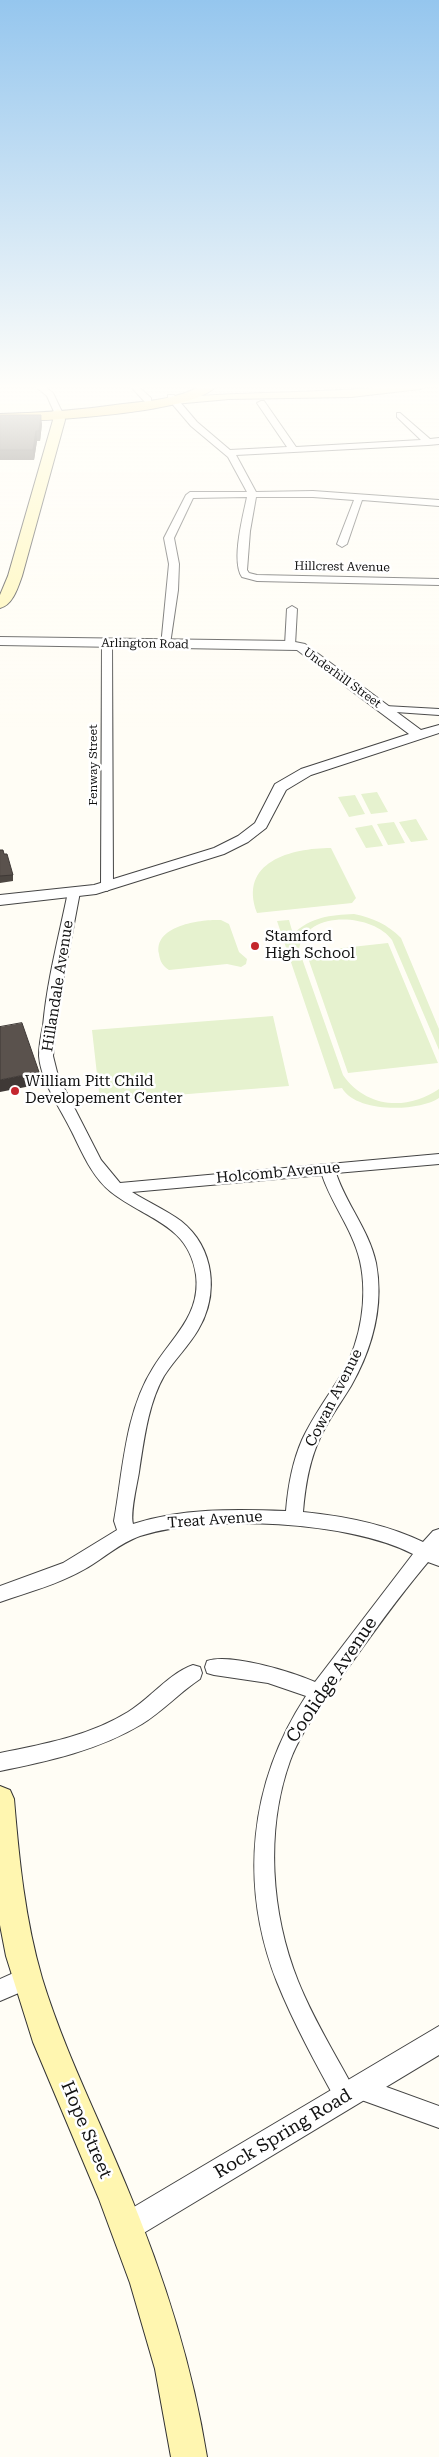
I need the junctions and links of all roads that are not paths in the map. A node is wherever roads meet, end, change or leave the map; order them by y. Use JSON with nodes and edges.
{"nodes":[{"id":1,"x":36,"y":501,"type":"edge"},
{"id":2,"x":187,"y":501,"type":"edge"},
{"id":3,"x":250,"y":501,"type":"edge"},
{"id":4,"x":358,"y":501,"type":"edge"},
{"id":5,"x":408,"y":501,"type":"edge"},
{"id":6,"x":439,"y":503,"type":"edge"},
{"id":7,"x":342,"y":544,"type":"dead end"},
{"id":8,"x":439,"y":582,"type":"edge"},
{"id":9,"x":0,"y":604,"type":"edge"},
{"id":10,"x":292,"y":610,"type":"dead end"},
{"id":11,"x":0,"y":642,"type":"edge"},
{"id":12,"x":107,"y":644,"type":"junction"},
{"id":13,"x":165,"y":644,"type":"junction"},
{"id":14,"x":290,"y":645,"type":"junction"},
{"id":15,"x":385,"y":709,"type":"junction"},
{"id":16,"x":439,"y":712,"type":"edge"},
{"id":17,"x":439,"y":730,"type":"edge"},
{"id":18,"x":420,"y":736,"type":"junction"},
{"id":19,"x":107,"y":886,"type":"junction"},
{"id":20,"x":74,"y":892,"type":"junction"},
{"id":21,"x":0,"y":900,"type":"edge"},
{"id":22,"x":439,"y":1159,"type":"edge"},
{"id":23,"x":326,"y":1169,"type":"junction"},
{"id":24,"x":116,"y":1188,"type":"junction"},
{"id":25,"x":294,"y":1516,"type":"junction"},
{"id":26,"x":127,"y":1534,"type":"junction"},
{"id":27,"x":439,"y":1536,"type":"edge"},
{"id":28,"x":432,"y":1555,"type":"edge"},
{"id":29,"x":0,"y":1594,"type":"edge"},
{"id":30,"x":214,"y":1667,"type":"dead end"},
{"id":31,"x":193,"y":1673,"type":"dead end"},
{"id":32,"x":319,"y":1693,"type":"junction"},
{"id":33,"x":0,"y":1762,"type":"edge"},
{"id":34,"x":0,"y":1799,"type":"edge"},
{"id":35,"x":27,"y":1978,"type":"junction"},
{"id":36,"x":0,"y":1990,"type":"edge"},
{"id":37,"x":439,"y":2040,"type":"edge"},
{"id":38,"x":353,"y":2092,"type":"junction"},
{"id":39,"x":439,"y":2117,"type":"edge"},
{"id":40,"x":127,"y":2227,"type":"junction"},
{"id":41,"x":189,"y":2457,"type":"edge"}],
"edges":[{"from":1,"to":9,"type":"main road"},
{"from":2,"to":13,"type":"street"},
{"from":3,"to":8,"type":"street","name":"Hillcrest Avenue"},
{"from":4,"to":7,"type":"street"},
{"from":5,"to":6,"type":"street"},
{"from":10,"to":14,"type":"street","name":"Underhill Street"},
{"from":11,"to":12,"type":"street","name":"Arlington Road"},
{"from":12,"to":13,"type":"street","name":"Arlington Road"},
{"from":12,"to":19,"type":"street","name":"Fenway Street"},
{"from":13,"to":14,"type":"street","name":"Arlington Road"},
{"from":14,"to":15,"type":"street","name":"Underhill Street"},
{"from":15,"to":16,"type":"street"},
{"from":15,"to":18,"type":"street","name":"Underhill Street"},
{"from":17,"to":18,"type":"street"},
{"from":18,"to":19,"type":"street"},
{"from":19,"to":20,"type":"street"},
{"from":20,"to":21,"type":"street"},
{"from":20,"to":24,"type":"street","name":"Hillandale Avenue"},
{"from":22,"to":23,"type":"street","name":"Holcomb Avenue"},
{"from":23,"to":24,"type":"street","name":"Holcomb Avenue"},
{"from":23,"to":25,"type":"street","name":"Cowan Avenue"},
{"from":24,"to":26,"type":"street","name":"Hillandale Avenue"},
{"from":25,"to":26,"type":"street","name":"Treat Avenue"},
{"from":25,"to":28,"type":"street","name":"Treat Avenue"},
{"from":26,"to":29,"type":"street","name":"Treat Avenue"},
{"from":27,"to":28,"type":"street","name":"Coolidge Avenue"},
{"from":28,"to":32,"type":"street","name":"Coolidge Avenue"},
{"from":30,"to":32,"type":"street"},
{"from":31,"to":33,"type":"street"},
{"from":32,"to":38,"type":"street","name":"Coolidge Avenue"},
{"from":34,"to":35,"type":"main road","name":"Hope Street"},
{"from":35,"to":36,"type":"street"},
{"from":35,"to":40,"type":"main road","name":"Hope Street"},
{"from":37,"to":38,"type":"street","name":"Rock Spring Road"},
{"from":38,"to":39,"type":"street"},
{"from":38,"to":40,"type":"street","name":"Rock Spring Road"},
{"from":40,"to":41,"type":"main road","name":"Hope Street"}]}
